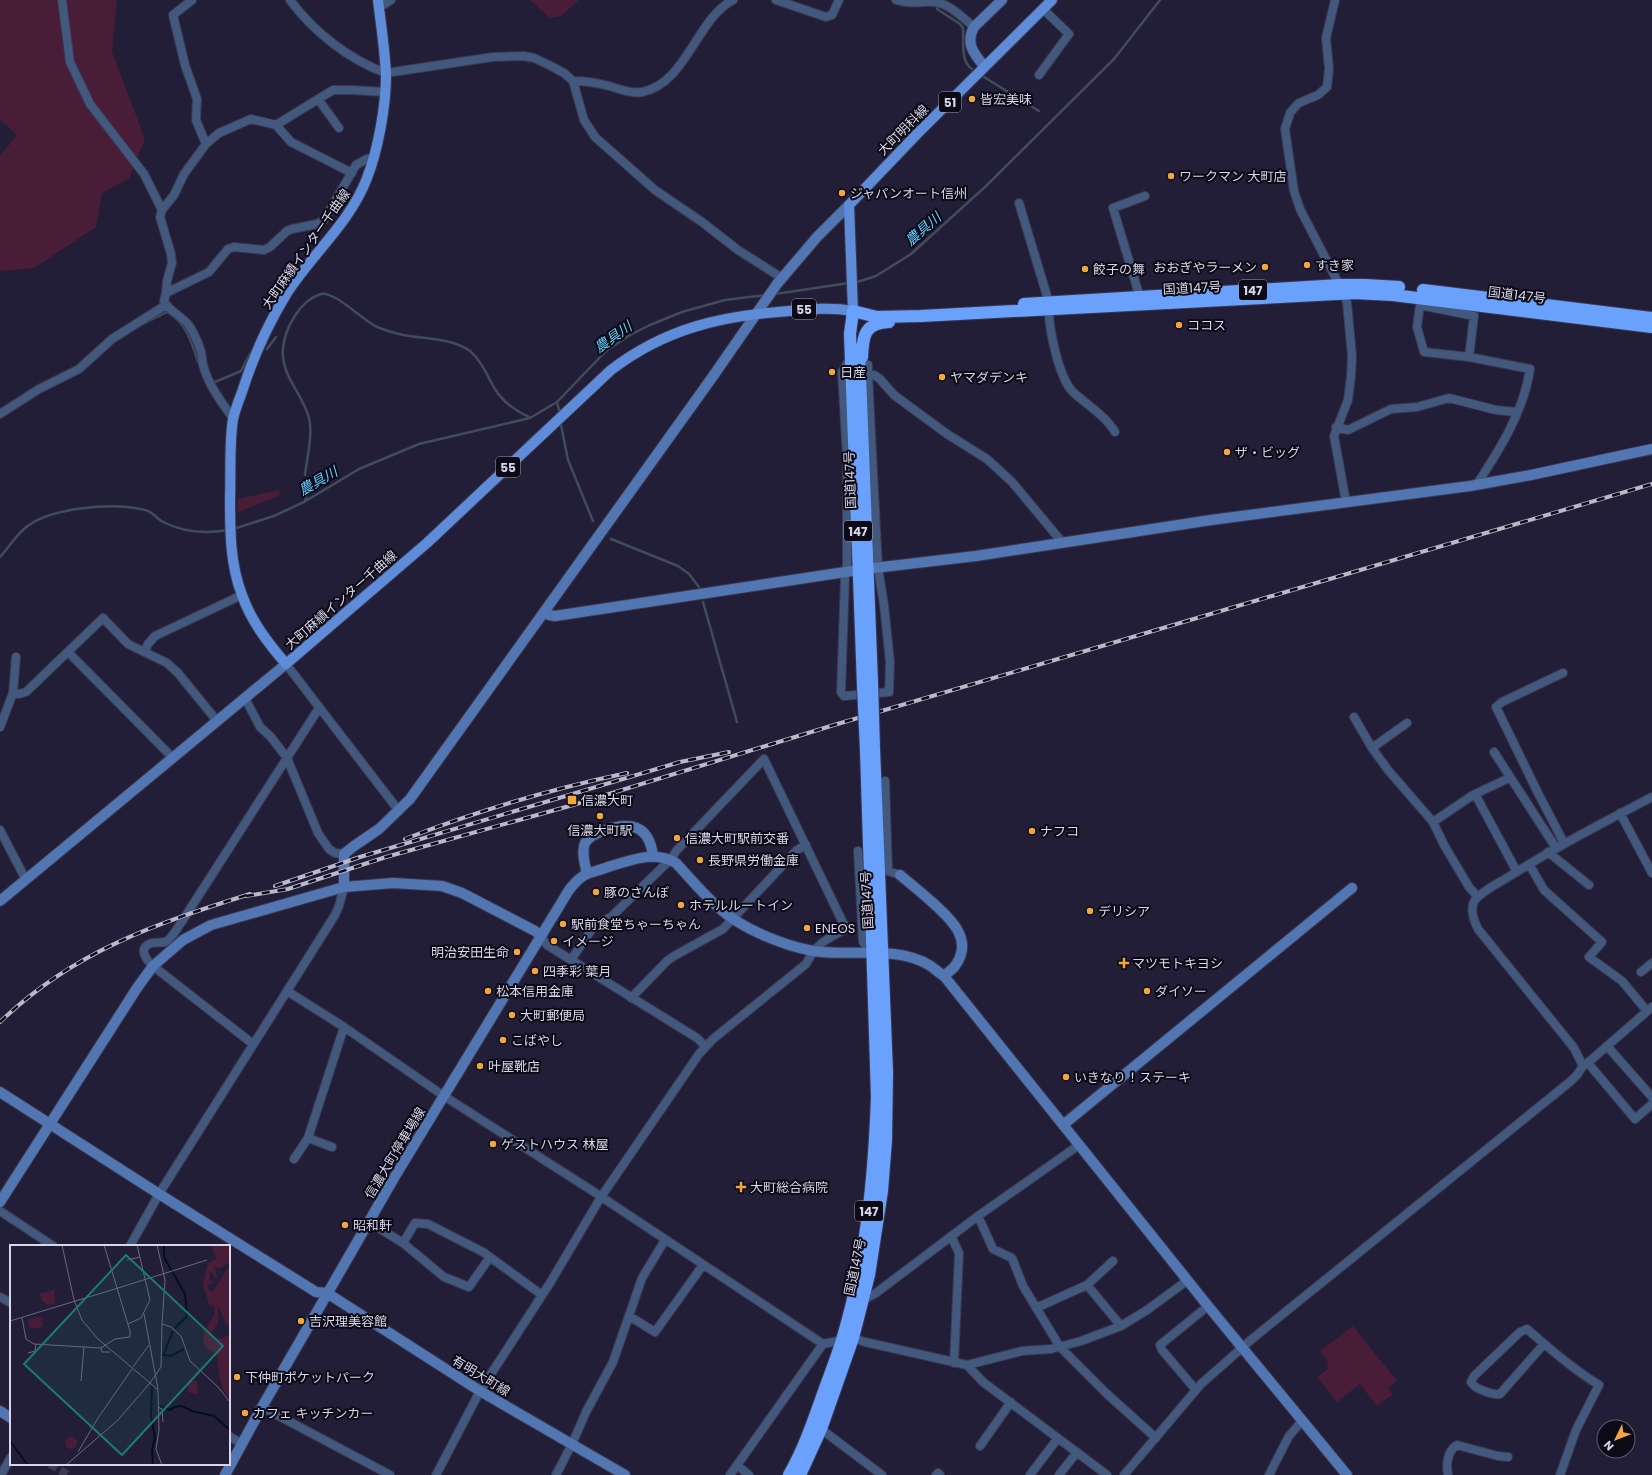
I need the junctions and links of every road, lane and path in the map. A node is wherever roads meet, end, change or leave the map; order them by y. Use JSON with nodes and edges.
{"nodes":[{"id":1,"x":62,"y":0,"type":"edge"},
{"id":2,"x":192,"y":0,"type":"edge"},
{"id":3,"x":290,"y":0,"type":"edge"},
{"id":4,"x":391,"y":0,"type":"edge"},
{"id":5,"x":733,"y":0,"type":"edge"},
{"id":6,"x":776,"y":0,"type":"edge"},
{"id":7,"x":839,"y":0,"type":"edge"},
{"id":8,"x":896,"y":0,"type":"edge"},
{"id":9,"x":1002,"y":0,"type":"edge"},
{"id":10,"x":1052,"y":0,"type":"edge"},
{"id":11,"x":1335,"y":0,"type":"edge"},
{"id":12,"x":378,"y":3,"type":"edge"},
{"id":13,"x":1043,"y":9,"type":"junction"},
{"id":14,"x":974,"y":27,"type":"junction"},
{"id":15,"x":984,"y":66,"type":"junction"},
{"id":16,"x":386,"y":73,"type":"junction"},
{"id":17,"x":1038,"y":75,"type":"dead end"},
{"id":18,"x":573,"y":82,"type":"junction"},
{"id":19,"x":386,"y":92,"type":"junction"},
{"id":20,"x":318,"y":99,"type":"junction"},
{"id":21,"x":276,"y":125,"type":"junction"},
{"id":22,"x":339,"y":128,"type":"dead end"},
{"id":23,"x":206,"y":144,"type":"junction"},
{"id":24,"x":374,"y":158,"type":"junction"},
{"id":25,"x":352,"y":172,"type":"junction"},
{"id":26,"x":1145,"y":196,"type":"dead end"},
{"id":27,"x":1019,"y":204,"type":"dead end"},
{"id":28,"x":849,"y":205,"type":"junction"},
{"id":29,"x":162,"y":210,"type":"junction"},
{"id":30,"x":779,"y":282,"type":"junction"},
{"id":31,"x":1342,"y":289,"type":"junction"},
{"id":32,"x":166,"y":293,"type":"junction"},
{"id":33,"x":1138,"y":297,"type":"junction"},
{"id":34,"x":166,"y":305,"type":"junction"},
{"id":35,"x":1048,"y":306,"type":"junction"},
{"id":36,"x":853,"y":311,"type":"junction"},
{"id":37,"x":755,"y":315,"type":"junction"},
{"id":38,"x":920,"y":316,"type":"junction"},
{"id":39,"x":1652,"y":318,"type":"edge"},
{"id":40,"x":1652,"y":327,"type":"edge"},
{"id":41,"x":1469,"y":357,"type":"junction"},
{"id":42,"x":856,"y":363,"type":"junction"},
{"id":43,"x":868,"y":375,"type":"junction"},
{"id":44,"x":1516,"y":412,"type":"junction"},
{"id":45,"x":0,"y":414,"type":"edge"},
{"id":46,"x":233,"y":418,"type":"junction"},
{"id":47,"x":1336,"y":427,"type":"junction"},
{"id":48,"x":1115,"y":432,"type":"dead end"},
{"id":49,"x":1652,"y":449,"type":"edge"},
{"id":50,"x":1477,"y":484,"type":"junction"},
{"id":51,"x":1346,"y":502,"type":"junction"},
{"id":52,"x":1062,"y":542,"type":"junction"},
{"id":53,"x":876,"y":568,"type":"junction"},
{"id":54,"x":849,"y":572,"type":"junction"},
{"id":55,"x":242,"y":596,"type":"junction"},
{"id":56,"x":544,"y":612,"type":"junction"},
{"id":57,"x":145,"y":651,"type":"junction"},
{"id":58,"x":68,"y":652,"type":"junction"},
{"id":59,"x":16,"y":657,"type":"dead end"},
{"id":60,"x":286,"y":664,"type":"junction"},
{"id":61,"x":1564,"y":674,"type":"dead end"},
{"id":62,"x":13,"y":694,"type":"junction"},
{"id":63,"x":246,"y":698,"type":"junction"},
{"id":64,"x":319,"y":708,"type":"junction"},
{"id":65,"x":1354,"y":717,"type":"dead end"},
{"id":66,"x":217,"y":720,"type":"junction"},
{"id":67,"x":1407,"y":723,"type":"dead end"},
{"id":68,"x":0,"y":727,"type":"edge"},
{"id":69,"x":1372,"y":748,"type":"junction"},
{"id":70,"x":1494,"y":752,"type":"dead end"},
{"id":71,"x":172,"y":758,"type":"junction"},
{"id":72,"x":287,"y":758,"type":"junction"},
{"id":73,"x":1509,"y":778,"type":"junction"},
{"id":74,"x":885,"y":781,"type":"dead end"},
{"id":75,"x":1475,"y":794,"type":"junction"},
{"id":76,"x":1652,"y":797,"type":"edge"},
{"id":77,"x":399,"y":811,"type":"junction"},
{"id":78,"x":1620,"y":813,"type":"junction"},
{"id":79,"x":1433,"y":822,"type":"junction"},
{"id":80,"x":0,"y":830,"type":"edge"},
{"id":81,"x":1564,"y":843,"type":"junction"},
{"id":82,"x":806,"y":845,"type":"junction"},
{"id":83,"x":1552,"y":850,"type":"junction"},
{"id":84,"x":858,"y":851,"type":"dead end"},
{"id":85,"x":344,"y":854,"type":"junction"},
{"id":86,"x":653,"y":856,"type":"junction"},
{"id":87,"x":671,"y":860,"type":"junction"},
{"id":88,"x":1529,"y":864,"type":"junction"},
{"id":89,"x":1517,"y":872,"type":"junction"},
{"id":90,"x":1652,"y":873,"type":"edge"},
{"id":91,"x":587,"y":874,"type":"junction"},
{"id":92,"x":900,"y":875,"type":"joint"},
{"id":93,"x":26,"y":880,"type":"junction"},
{"id":94,"x":1589,"y":885,"type":"dead end"},
{"id":95,"x":344,"y":887,"type":"junction"},
{"id":96,"x":1352,"y":888,"type":"dead end"},
{"id":97,"x":1478,"y":897,"type":"junction"},
{"id":98,"x":0,"y":901,"type":"edge"},
{"id":99,"x":733,"y":920,"type":"junction"},
{"id":100,"x":541,"y":936,"type":"junction"},
{"id":101,"x":813,"y":951,"type":"junction"},
{"id":102,"x":877,"y":953,"type":"junction"},
{"id":103,"x":571,"y":960,"type":"junction"},
{"id":104,"x":1652,"y":963,"type":"edge"},
{"id":105,"x":153,"y":966,"type":"junction"},
{"id":106,"x":1641,"y":972,"type":"dead end"},
{"id":107,"x":944,"y":976,"type":"junction"},
{"id":108,"x":287,"y":991,"type":"junction"},
{"id":109,"x":631,"y":998,"type":"junction"},
{"id":110,"x":1650,"y":1009,"type":"edge"},
{"id":111,"x":344,"y":1027,"type":"junction"},
{"id":112,"x":253,"y":1044,"type":"junction"},
{"id":113,"x":705,"y":1046,"type":"junction"},
{"id":114,"x":1607,"y":1046,"type":"junction"},
{"id":115,"x":1585,"y":1064,"type":"junction"},
{"id":116,"x":0,"y":1092,"type":"edge"},
{"id":117,"x":444,"y":1096,"type":"junction"},
{"id":118,"x":1652,"y":1097,"type":"edge"},
{"id":119,"x":1652,"y":1104,"type":"edge"},
{"id":120,"x":51,"y":1124,"type":"junction"},
{"id":121,"x":1063,"y":1125,"type":"junction"},
{"id":122,"x":308,"y":1138,"type":"junction"},
{"id":123,"x":1079,"y":1145,"type":"junction"},
{"id":124,"x":332,"y":1147,"type":"dead end"},
{"id":125,"x":294,"y":1159,"type":"dead end"},
{"id":126,"x":159,"y":1194,"type":"junction"},
{"id":127,"x":601,"y":1197,"type":"junction"},
{"id":128,"x":0,"y":1202,"type":"edge"},
{"id":129,"x":0,"y":1211,"type":"edge"},
{"id":130,"x":978,"y":1216,"type":"junction"},
{"id":131,"x":369,"y":1222,"type":"junction"},
{"id":132,"x":951,"y":1236,"type":"junction"},
{"id":133,"x":665,"y":1240,"type":"junction"},
{"id":134,"x":403,"y":1243,"type":"junction"},
{"id":135,"x":51,"y":1245,"type":"edge"},
{"id":136,"x":131,"y":1245,"type":"edge"},
{"id":137,"x":490,"y":1257,"type":"junction"},
{"id":138,"x":1113,"y":1261,"type":"dead end"},
{"id":139,"x":703,"y":1265,"type":"junction"},
{"id":140,"x":1188,"y":1280,"type":"junction"},
{"id":141,"x":1087,"y":1285,"type":"junction"},
{"id":142,"x":327,"y":1293,"type":"junction"},
{"id":143,"x":542,"y":1295,"type":"junction"},
{"id":144,"x":0,"y":1297,"type":"edge"},
{"id":145,"x":857,"y":1300,"type":"junction"},
{"id":146,"x":10,"y":1303,"type":"edge"},
{"id":147,"x":1208,"y":1306,"type":"junction"},
{"id":148,"x":1036,"y":1308,"type":"junction"},
{"id":149,"x":629,"y":1316,"type":"junction"},
{"id":150,"x":1121,"y":1326,"type":"junction"},
{"id":151,"x":848,"y":1339,"type":"junction"},
{"id":152,"x":823,"y":1344,"type":"junction"},
{"id":153,"x":1544,"y":1344,"type":"junction"},
{"id":154,"x":1060,"y":1347,"type":"junction"},
{"id":155,"x":1243,"y":1348,"type":"junction"},
{"id":156,"x":954,"y":1363,"type":"junction"},
{"id":157,"x":966,"y":1365,"type":"junction"},
{"id":158,"x":1195,"y":1389,"type":"junction"},
{"id":159,"x":480,"y":1392,"type":"junction"},
{"id":160,"x":1011,"y":1402,"type":"junction"},
{"id":161,"x":262,"y":1407,"type":"junction"},
{"id":162,"x":0,"y":1411,"type":"edge"},
{"id":163,"x":10,"y":1417,"type":"edge"},
{"id":164,"x":1302,"y":1421,"type":"junction"},
{"id":165,"x":821,"y":1429,"type":"junction"},
{"id":166,"x":230,"y":1437,"type":"edge"},
{"id":167,"x":1058,"y":1438,"type":"junction"},
{"id":168,"x":1156,"y":1438,"type":"junction"},
{"id":169,"x":242,"y":1444,"type":"junction"},
{"id":170,"x":572,"y":1444,"type":"junction"},
{"id":171,"x":980,"y":1446,"type":"dead end"},
{"id":172,"x":1077,"y":1452,"type":"junction"},
{"id":173,"x":1508,"y":1457,"type":"dead end"},
{"id":174,"x":10,"y":1459,"type":"edge"},
{"id":175,"x":737,"y":1465,"type":"junction"},
{"id":176,"x":1,"y":1475,"type":"edge"},
{"id":177,"x":225,"y":1475,"type":"edge"},
{"id":178,"x":390,"y":1475,"type":"edge"},
{"id":179,"x":436,"y":1475,"type":"edge"},
{"id":180,"x":556,"y":1475,"type":"edge"},
{"id":181,"x":625,"y":1475,"type":"edge"},
{"id":182,"x":730,"y":1475,"type":"edge"},
{"id":183,"x":749,"y":1475,"type":"edge"},
{"id":184,"x":789,"y":1475,"type":"edge"},
{"id":185,"x":800,"y":1475,"type":"edge"},
{"id":186,"x":882,"y":1475,"type":"edge"},
{"id":187,"x":936,"y":1475,"type":"edge"},
{"id":188,"x":940,"y":1475,"type":"edge"},
{"id":189,"x":1030,"y":1475,"type":"edge"},
{"id":190,"x":1059,"y":1475,"type":"edge"},
{"id":191,"x":1107,"y":1475,"type":"edge"},
{"id":192,"x":1124,"y":1475,"type":"edge"},
{"id":193,"x":1269,"y":1475,"type":"edge"},
{"id":194,"x":1347,"y":1475,"type":"edge"},
{"id":195,"x":1448,"y":1475,"type":"edge"},
{"id":196,"x":1560,"y":1475,"type":"edge"}],
"edges":[{"from":1,"to":29,"type":"street"},
{"from":2,"to":23,"type":"street"},
{"from":3,"to":16,"type":"street"},
{"from":4,"to":12,"type":"street"},
{"from":5,"to":18,"type":"street"},
{"from":6,"to":7,"type":"street"},
{"from":8,"to":14,"type":"street"},
{"from":9,"to":14,"type":"street"},
{"from":10,"to":13,"type":"main road","name":"大町明科線","number":"51"},
{"from":11,"to":31,"type":"street"},
{"from":12,"to":16,"type":"main road","name":"大町麻績インター千曲線"},
{"from":13,"to":15,"type":"main road","name":"大町明科線","number":"51"},
{"from":13,"to":17,"type":"street"},
{"from":14,"to":15,"type":"street"},
{"from":15,"to":28,"type":"main road","name":"大町明科線","number":"51"},
{"from":16,"to":18,"type":"street"},
{"from":16,"to":19,"type":"main road","name":"大町麻績インター千曲線"},
{"from":18,"to":30,"type":"street"},
{"from":19,"to":20,"type":"street"},
{"from":19,"to":24,"type":"main road","name":"大町麻績インター千曲線"},
{"from":20,"to":21,"type":"street"},
{"from":20,"to":22,"type":"street"},
{"from":21,"to":23,"type":"street"},
{"from":21,"to":25,"type":"street"},
{"from":23,"to":29,"type":"street"},
{"from":24,"to":25,"type":"street"},
{"from":24,"to":46,"type":"main road","name":"大町麻績インター千曲線"},
{"from":25,"to":32,"type":"street"},
{"from":26,"to":33,"type":"street"},
{"from":27,"to":35,"type":"street"},
{"from":28,"to":30,"type":"street"},
{"from":28,"to":36,"type":"main road"},
{"from":29,"to":32,"type":"street"},
{"from":30,"to":37,"type":"street"},
{"from":31,"to":33,"type":"highway","name":"国道147号","number":"147"},
{"from":31,"to":35,"type":"highway","name":"国道147号","number":"147"},
{"from":31,"to":39,"type":"highway","name":"国道147号","number":"147"},
{"from":31,"to":40,"type":"highway","name":"国道147号","number":"147"},
{"from":31,"to":47,"type":"street"},
{"from":32,"to":34,"type":"street"},
{"from":33,"to":35,"type":"highway","name":"国道147号","number":"147"},
{"from":34,"to":45,"type":"street"},
{"from":34,"to":46,"type":"street"},
{"from":35,"to":36,"type":"highway","name":"国道147号","number":"147"},
{"from":35,"to":38,"type":"highway","name":"国道147号","number":"147"},
{"from":35,"to":48,"type":"street"},
{"from":36,"to":37,"type":"main road","name":"大町麻績インター千曲線","number":"55"},
{"from":36,"to":38,"type":"highway","name":"国道147号","number":"147"},
{"from":36,"to":42,"type":"highway","name":"国道147号","number":"147"},
{"from":37,"to":56,"type":"street"},
{"from":37,"to":60,"type":"main road","name":"大町麻績インター千曲線","number":"55"},
{"from":38,"to":42,"type":"highway","number":"147"},
{"from":41,"to":41,"type":"street"},
{"from":41,"to":44,"type":"street"},
{"from":42,"to":43,"type":"street"},
{"from":42,"to":54,"type":"street"},
{"from":42,"to":102,"type":"highway","name":"国道147号","number":"147","bridge":true},
{"from":43,"to":52,"type":"street"},
{"from":43,"to":53,"type":"street"},
{"from":44,"to":47,"type":"street"},
{"from":44,"to":50,"type":"street"},
{"from":46,"to":55,"type":"main road","name":"大町麻績インター千曲線"},
{"from":47,"to":51,"type":"street"},
{"from":49,"to":50,"type":"street"},
{"from":50,"to":51,"type":"street"},
{"from":51,"to":52,"type":"street"},
{"from":52,"to":53,"type":"street"},
{"from":53,"to":54,"type":"street"},
{"from":54,"to":56,"type":"street"},
{"from":55,"to":57,"type":"street"},
{"from":55,"to":60,"type":"main road","name":"大町麻績インター千曲線"},
{"from":56,"to":77,"type":"street"},
{"from":57,"to":58,"type":"street"},
{"from":57,"to":66,"type":"street"},
{"from":58,"to":62,"type":"street"},
{"from":58,"to":71,"type":"street"},
{"from":59,"to":62,"type":"street"},
{"from":60,"to":63,"type":"street"},
{"from":60,"to":64,"type":"street"},
{"from":61,"to":81,"type":"street"},
{"from":62,"to":68,"type":"street"},
{"from":63,"to":66,"type":"street"},
{"from":63,"to":72,"type":"street"},
{"from":64,"to":72,"type":"street"},
{"from":64,"to":77,"type":"street"},
{"from":65,"to":69,"type":"street"},
{"from":66,"to":71,"type":"street"},
{"from":67,"to":69,"type":"street"},
{"from":69,"to":79,"type":"street"},
{"from":70,"to":73,"type":"street"},
{"from":71,"to":93,"type":"street"},
{"from":72,"to":85,"type":"street"},
{"from":72,"to":105,"type":"street"},
{"from":73,"to":75,"type":"street"},
{"from":73,"to":83,"type":"street"},
{"from":74,"to":92,"type":"street"},
{"from":75,"to":79,"type":"street"},
{"from":75,"to":89,"type":"street"},
{"from":76,"to":78,"type":"street"},
{"from":77,"to":85,"type":"street"},
{"from":78,"to":81,"type":"street"},
{"from":78,"to":90,"type":"street"},
{"from":79,"to":97,"type":"street"},
{"from":80,"to":93,"type":"street"},
{"from":81,"to":83,"type":"street"},
{"from":82,"to":87,"type":"street"},
{"from":82,"to":99,"type":"street"},
{"from":82,"to":101,"type":"street"},
{"from":83,"to":88,"type":"street"},
{"from":83,"to":94,"type":"street"},
{"from":84,"to":102,"type":"street"},
{"from":85,"to":95,"type":"street"},
{"from":86,"to":87,"type":"street"},
{"from":86,"to":91,"type":"street"},
{"from":86,"to":91,"type":"street"},
{"from":87,"to":99,"type":"street"},
{"from":87,"to":103,"type":"street"},
{"from":88,"to":89,"type":"street"},
{"from":88,"to":110,"type":"street"},
{"from":89,"to":97,"type":"street"},
{"from":91,"to":100,"type":"street","name":"信濃大町停車場線"},
{"from":92,"to":107,"type":"street"},
{"from":93,"to":98,"type":"street"},
{"from":95,"to":100,"type":"street"},
{"from":95,"to":105,"type":"street"},
{"from":95,"to":108,"type":"street"},
{"from":96,"to":121,"type":"street"},
{"from":97,"to":115,"type":"street"},
{"from":99,"to":101,"type":"street"},
{"from":99,"to":109,"type":"street"},
{"from":100,"to":103,"type":"street"},
{"from":100,"to":117,"type":"street","name":"信濃大町停車場線"},
{"from":101,"to":102,"type":"street"},
{"from":101,"to":113,"type":"street"},
{"from":102,"to":107,"type":"street"},
{"from":102,"to":145,"type":"highway","name":"国道147号","number":"147"},
{"from":103,"to":109,"type":"street"},
{"from":104,"to":106,"type":"street"},
{"from":105,"to":112,"type":"street"},
{"from":105,"to":120,"type":"street"},
{"from":107,"to":121,"type":"street"},
{"from":108,"to":111,"type":"street"},
{"from":108,"to":112,"type":"street"},
{"from":109,"to":113,"type":"street"},
{"from":110,"to":114,"type":"street"},
{"from":111,"to":117,"type":"street"},
{"from":111,"to":122,"type":"street"},
{"from":112,"to":126,"type":"street"},
{"from":113,"to":127,"type":"street"},
{"from":114,"to":115,"type":"street"},
{"from":114,"to":118,"type":"street"},
{"from":115,"to":119,"type":"street"},
{"from":115,"to":155,"type":"street"},
{"from":116,"to":120,"type":"street","name":"有明大町線"},
{"from":117,"to":127,"type":"street"},
{"from":117,"to":131,"type":"street","name":"信濃大町停車場線"},
{"from":120,"to":126,"type":"street","name":"有明大町線"},
{"from":120,"to":128,"type":"street"},
{"from":121,"to":123,"type":"street"},
{"from":122,"to":124,"type":"street"},
{"from":122,"to":125,"type":"street"},
{"from":123,"to":130,"type":"street"},
{"from":123,"to":140,"type":"street"},
{"from":126,"to":136,"type":"street"},
{"from":126,"to":142,"type":"street","name":"有明大町線"},
{"from":127,"to":133,"type":"street"},
{"from":127,"to":143,"type":"street"},
{"from":129,"to":135,"type":"street"},
{"from":130,"to":132,"type":"street"},
{"from":130,"to":148,"type":"street"},
{"from":131,"to":134,"type":"street"},
{"from":131,"to":142,"type":"street","name":"信濃大町停車場線"},
{"from":132,"to":145,"type":"street"},
{"from":132,"to":156,"type":"street"},
{"from":133,"to":139,"type":"street"},
{"from":133,"to":149,"type":"street"},
{"from":134,"to":137,"type":"street"},
{"from":134,"to":137,"type":"street"},
{"from":137,"to":143,"type":"street"},
{"from":138,"to":141,"type":"street"},
{"from":139,"to":149,"type":"street"},
{"from":139,"to":152,"type":"street"},
{"from":140,"to":147,"type":"street"},
{"from":140,"to":150,"type":"street"},
{"from":141,"to":148,"type":"street"},
{"from":141,"to":150,"type":"street"},
{"from":142,"to":159,"type":"street","name":"有明大町線"},
{"from":142,"to":161,"type":"street","name":"信濃大町停車場線"},
{"from":143,"to":159,"type":"street"},
{"from":144,"to":146,"type":"street"},
{"from":145,"to":151,"type":"highway","name":"国道147号","number":"147"},
{"from":147,"to":155,"type":"street"},
{"from":147,"to":158,"type":"street"},
{"from":148,"to":154,"type":"street"},
{"from":149,"to":170,"type":"street"},
{"from":150,"to":154,"type":"street"},
{"from":151,"to":152,"type":"street"},
{"from":151,"to":156,"type":"street"},
{"from":151,"to":165,"type":"highway","name":"国道147号","number":"147"},
{"from":151,"to":184,"type":"highway","name":"国道147号","number":"147"},
{"from":152,"to":175,"type":"street"},
{"from":153,"to":153,"type":"street"},
{"from":153,"to":196,"type":"street"},
{"from":154,"to":157,"type":"street"},
{"from":154,"to":168,"type":"street"},
{"from":155,"to":158,"type":"street"},
{"from":155,"to":164,"type":"street"},
{"from":156,"to":157,"type":"street"},
{"from":157,"to":160,"type":"street"},
{"from":158,"to":168,"type":"street"},
{"from":159,"to":170,"type":"street","name":"有明大町線"},
{"from":159,"to":179,"type":"street"},
{"from":160,"to":167,"type":"street"},
{"from":160,"to":171,"type":"street"},
{"from":161,"to":169,"type":"street","name":"信濃大町停車場線"},
{"from":161,"to":178,"type":"street"},
{"from":162,"to":163,"type":"street"},
{"from":164,"to":193,"type":"street"},
{"from":164,"to":194,"type":"street"},
{"from":165,"to":185,"type":"highway","name":"国道147号","number":"147"},
{"from":165,"to":186,"type":"street"},
{"from":166,"to":169,"type":"street"},
{"from":167,"to":172,"type":"street"},
{"from":167,"to":189,"type":"street"},
{"from":168,"to":192,"type":"street"},
{"from":169,"to":177,"type":"street","name":"信濃大町停車場線"},
{"from":170,"to":180,"type":"street"},
{"from":170,"to":181,"type":"street","name":"有明大町線"},
{"from":172,"to":190,"type":"street"},
{"from":172,"to":191,"type":"street"},
{"from":173,"to":195,"type":"street"},
{"from":174,"to":176,"type":"street"},
{"from":175,"to":182,"type":"street"},
{"from":175,"to":183,"type":"street"},
{"from":187,"to":188,"type":"street"}]}
